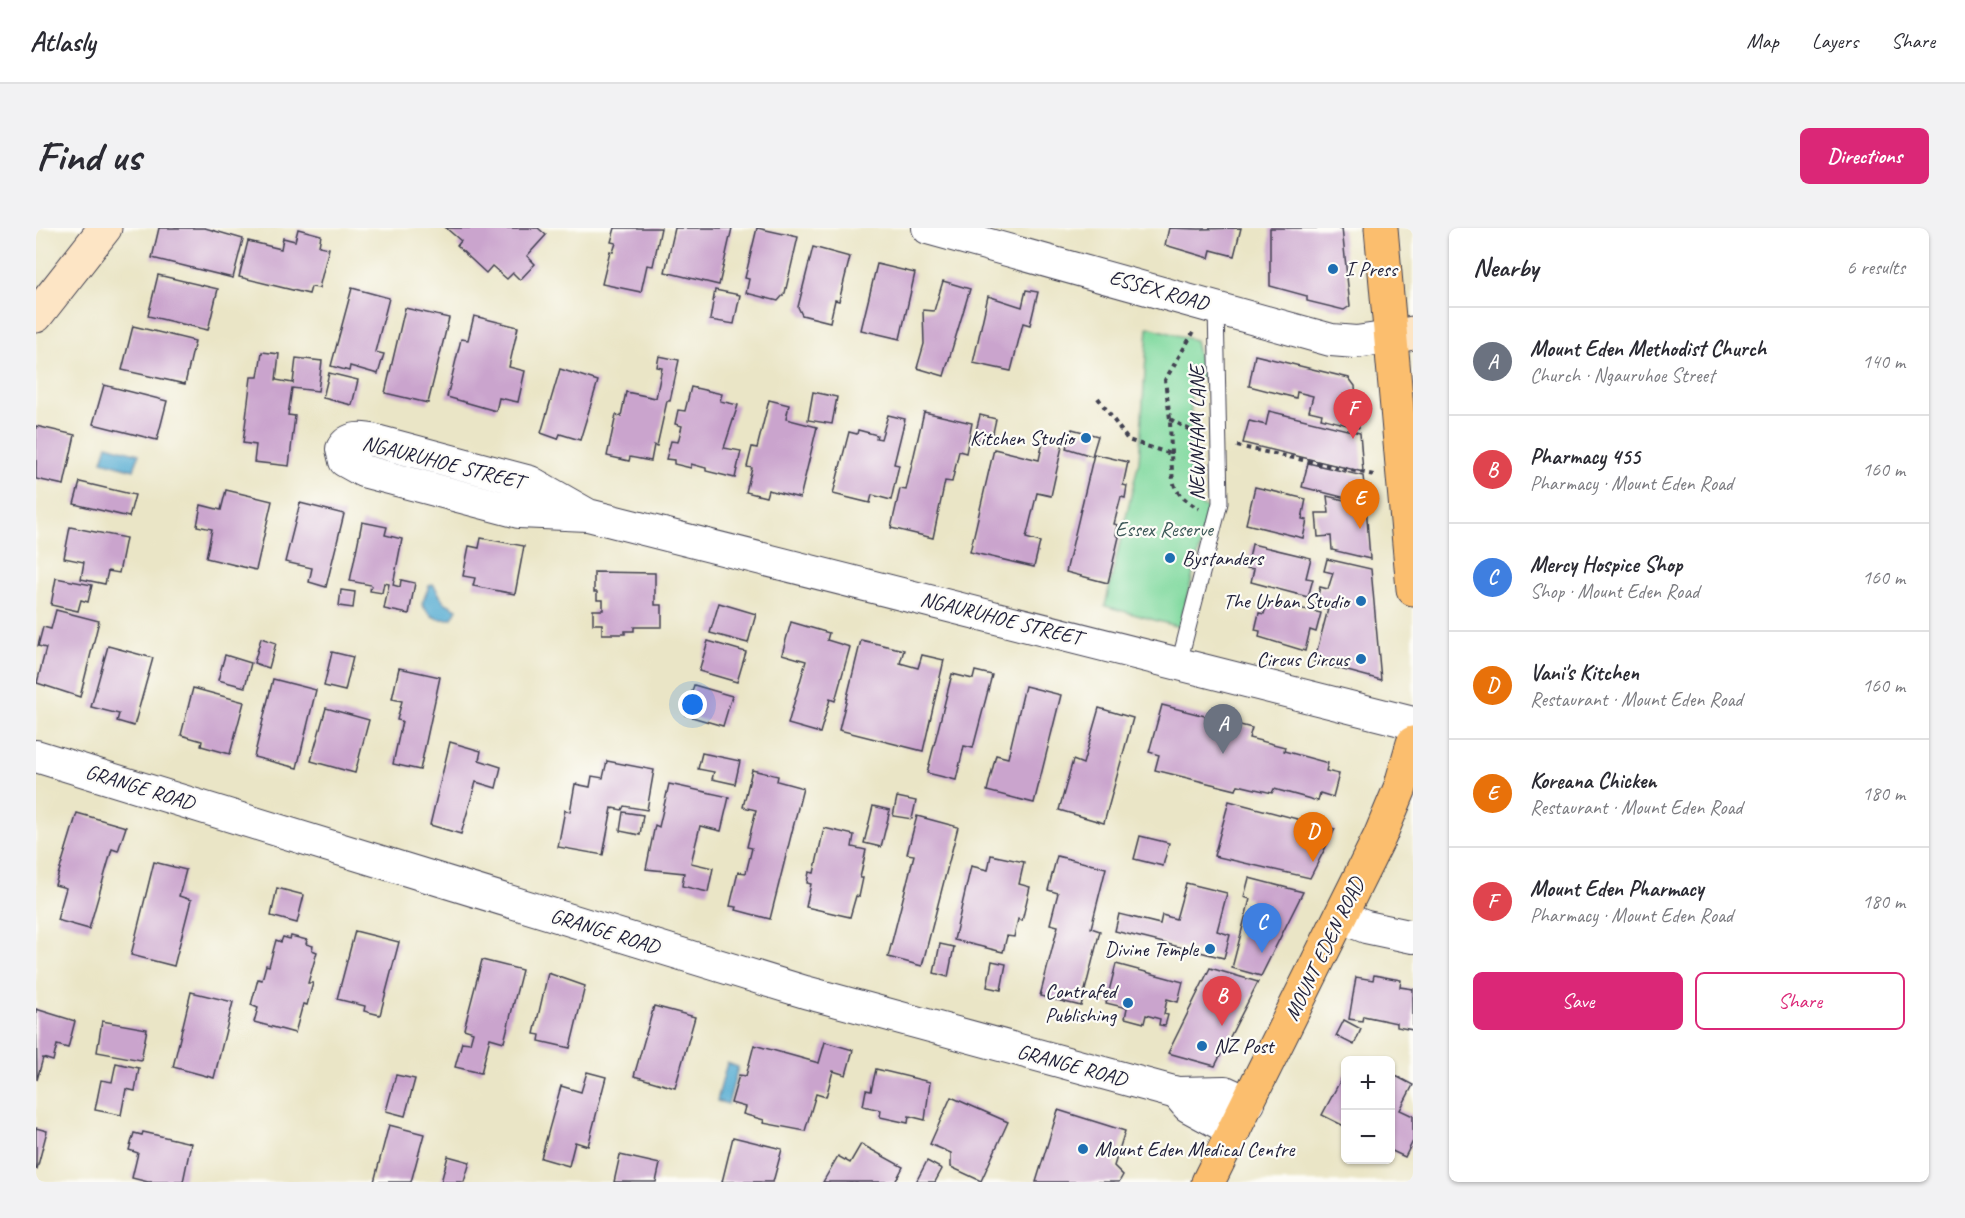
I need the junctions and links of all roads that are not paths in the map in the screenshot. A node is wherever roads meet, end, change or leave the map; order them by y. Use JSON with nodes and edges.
{"nodes":[{"id":1,"x":105,"y":228,"type":"edge"},
{"id":2,"x":928,"y":228,"type":"edge"},
{"id":3,"x":1381,"y":228,"type":"edge"},
{"id":4,"x":1216,"y":307,"type":"junction"},
{"id":5,"x":36,"y":316,"type":"edge"},
{"id":6,"x":1402,"y":335,"type":"edge"},
{"id":7,"x":588,"y":515,"type":"junction"},
{"id":8,"x":1413,"y":589,"type":"edge"},
{"id":9,"x":1179,"y":663,"type":"junction"},
{"id":10,"x":1413,"y":723,"type":"edge"},
{"id":11,"x":1413,"y":743,"type":"edge"},
{"id":12,"x":1413,"y":748,"type":"edge"},
{"id":13,"x":36,"y":756,"type":"edge"},
{"id":14,"x":1340,"y":917,"type":"junction"},
{"id":15,"x":1413,"y":937,"type":"edge"},
{"id":16,"x":1242,"y":1117,"type":"junction"},
{"id":17,"x":1208,"y":1182,"type":"edge"}],
"edges":[{"from":1,"to":5,"type":"street"},
{"from":2,"to":4,"type":"street","name":"ESSEX ROAD"},
{"from":3,"to":6,"type":"main road"},
{"from":4,"to":6,"type":"street","name":"ESSEX ROAD"},
{"from":4,"to":9,"type":"lane","name":"NEWNHAM LANE"},
{"from":6,"to":8,"type":"main road"},
{"from":7,"to":7,"type":"street","name":"NGAURUHOE STREET"},
{"from":7,"to":9,"type":"street","name":"NGAURUHOE STREET"},
{"from":9,"to":10,"type":"street","name":"NGAURUHOE STREET"},
{"from":11,"to":12,"type":"main road","name":"MOUNT EDEN ROAD"},
{"from":12,"to":14,"type":"main road","name":"MOUNT EDEN ROAD"},
{"from":13,"to":16,"type":"street","name":"GRANGE ROAD"},
{"from":14,"to":15,"type":"street"},
{"from":14,"to":16,"type":"main road","name":"MOUNT EDEN ROAD"},
{"from":16,"to":17,"type":"main road","name":"MOUNT EDEN ROAD"}]}
